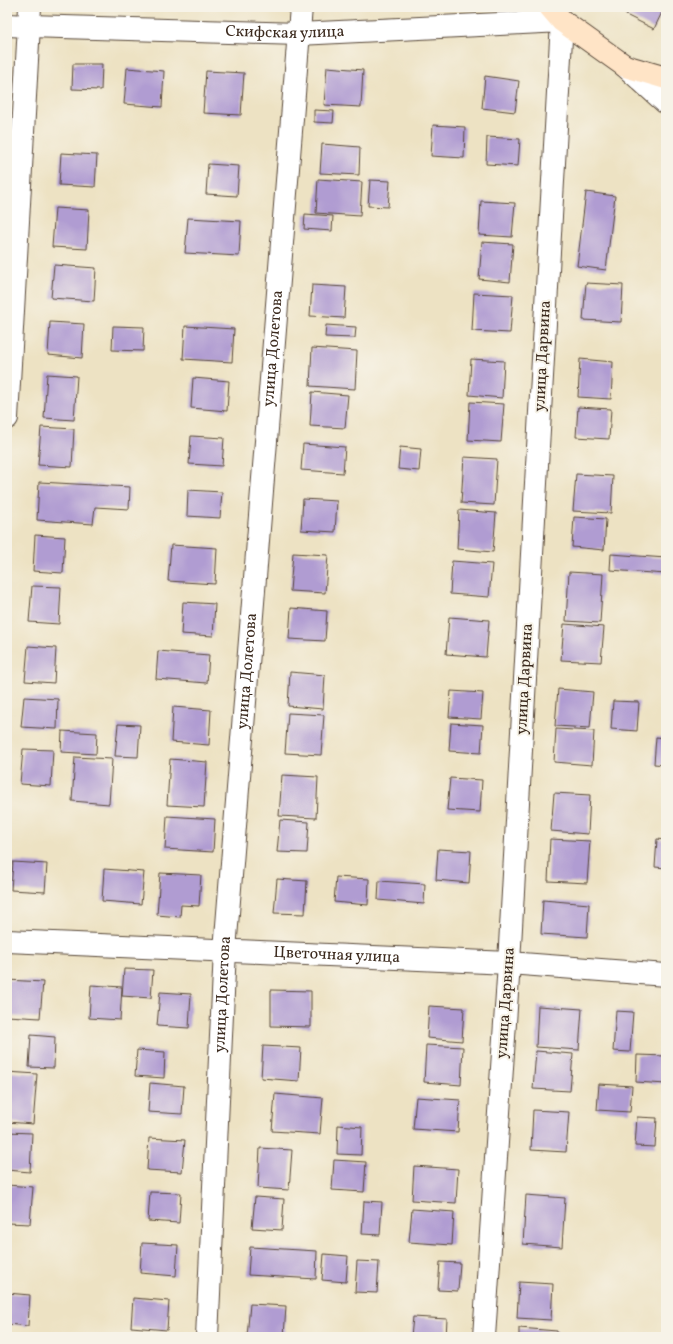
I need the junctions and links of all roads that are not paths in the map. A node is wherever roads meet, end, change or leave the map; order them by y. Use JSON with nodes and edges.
{"nodes":[{"id":1,"x":301,"y":7,"type":"edge"},
{"id":2,"x":556,"y":14,"type":"edge"},
{"id":3,"x":30,"y":17,"type":"edge"},
{"id":4,"x":7,"y":25,"type":"edge"},
{"id":5,"x":299,"y":34,"type":"junction"},
{"id":6,"x":625,"y":66,"type":"junction"},
{"id":7,"x":666,"y":78,"type":"edge"},
{"id":8,"x":666,"y":102,"type":"edge"},
{"id":9,"x":7,"y":418,"type":"edge"},
{"id":10,"x":7,"y":941,"type":"edge"},
{"id":11,"x":224,"y":950,"type":"junction"},
{"id":12,"x":509,"y":963,"type":"junction"},
{"id":13,"x":666,"y":975,"type":"edge"},
{"id":14,"x":207,"y":1337,"type":"edge"},
{"id":15,"x":484,"y":1337,"type":"edge"}],
"edges":[{"from":1,"to":5,"type":"street","name":"улица Долетова"},
{"from":2,"to":5,"type":"street","name":"Скифская улица"},
{"from":2,"to":6,"type":"main road"},
{"from":2,"to":12,"type":"street","name":"улица Дарвина"},
{"from":3,"to":4,"type":"street","name":"Скифская улица"},
{"from":3,"to":5,"type":"street","name":"Скифская улица"},
{"from":3,"to":9,"type":"street"},
{"from":5,"to":11,"type":"street","name":"улица Долетова"},
{"from":6,"to":7,"type":"main road"},
{"from":6,"to":8,"type":"street"},
{"from":10,"to":11,"type":"street","name":"Цветочная улица"},
{"from":11,"to":12,"type":"street","name":"Цветочная улица"},
{"from":11,"to":14,"type":"street","name":"улица Долетова"},
{"from":12,"to":13,"type":"street","name":"Цветочная улица"},
{"from":12,"to":15,"type":"street","name":"улица Дарвина"}]}
